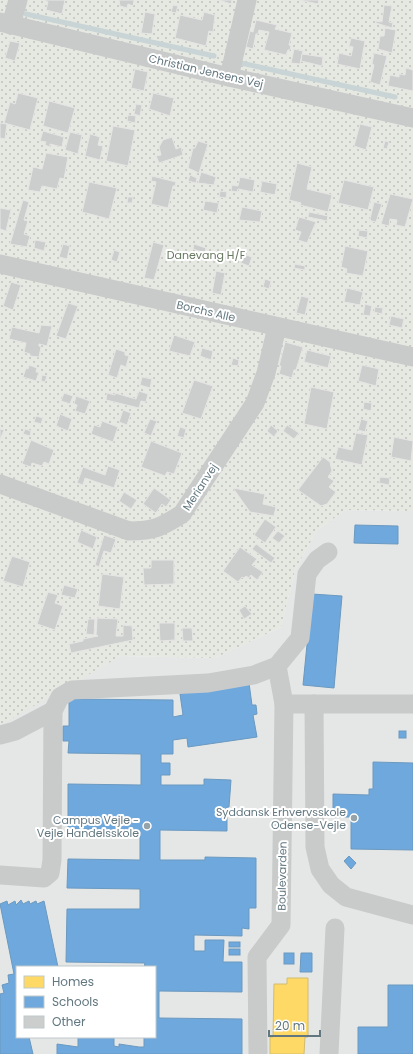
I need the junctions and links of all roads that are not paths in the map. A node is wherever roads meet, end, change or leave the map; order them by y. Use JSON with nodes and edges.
{"nodes":[{"id":1,"x":18,"y":0,"type":"edge"},
{"id":2,"x":247,"y":0,"type":"edge"},
{"id":3,"x":6,"y":24,"type":"edge"},
{"id":4,"x":229,"y":77,"type":"junction"},
{"id":5,"x":413,"y":118,"type":"edge"},
{"id":6,"x":0,"y":264,"type":"edge"},
{"id":7,"x":277,"y":327,"type":"junction"},
{"id":8,"x":413,"y":357,"type":"edge"},
{"id":9,"x":0,"y":484,"type":"edge"},
{"id":10,"x":328,"y":552,"type":"dead end"},
{"id":11,"x":278,"y":666,"type":"junction"},
{"id":12,"x":284,"y":704,"type":"junction"},
{"id":13,"x":314,"y":704,"type":"junction"},
{"id":14,"x":413,"y":704,"type":"edge"},
{"id":15,"x":53,"y":712,"type":"junction"},
{"id":16,"x":0,"y":735,"type":"edge"},
{"id":17,"x":0,"y":875,"type":"edge"},
{"id":18,"x":413,"y":915,"type":"edge"},
{"id":19,"x":335,"y":928,"type":"dead end"},
{"id":20,"x":258,"y":1054,"type":"edge"},
{"id":21,"x":329,"y":1054,"type":"edge"}],
"edges":[{"from":1,"to":3,"type":"street"},
{"from":2,"to":4,"type":"street"},
{"from":3,"to":4,"type":"street","name":"Christian Jensens Vej"},
{"from":4,"to":5,"type":"street","name":"Christian Jensens Vej"},
{"from":6,"to":7,"type":"street","name":"Borchs Alle"},
{"from":7,"to":8,"type":"street","name":"Borchs Alle"},
{"from":7,"to":9,"type":"street","name":"Merianvej"},
{"from":10,"to":11,"type":"street"},
{"from":11,"to":12,"type":"street","name":"Boulevarden"},
{"from":11,"to":15,"type":"street"},
{"from":12,"to":13,"type":"street"},
{"from":12,"to":20,"type":"street","name":"Boulevarden"},
{"from":13,"to":14,"type":"street"},
{"from":13,"to":18,"type":"street"},
{"from":15,"to":16,"type":"street"},
{"from":15,"to":17,"type":"street"},
{"from":19,"to":21,"type":"street"}]}
